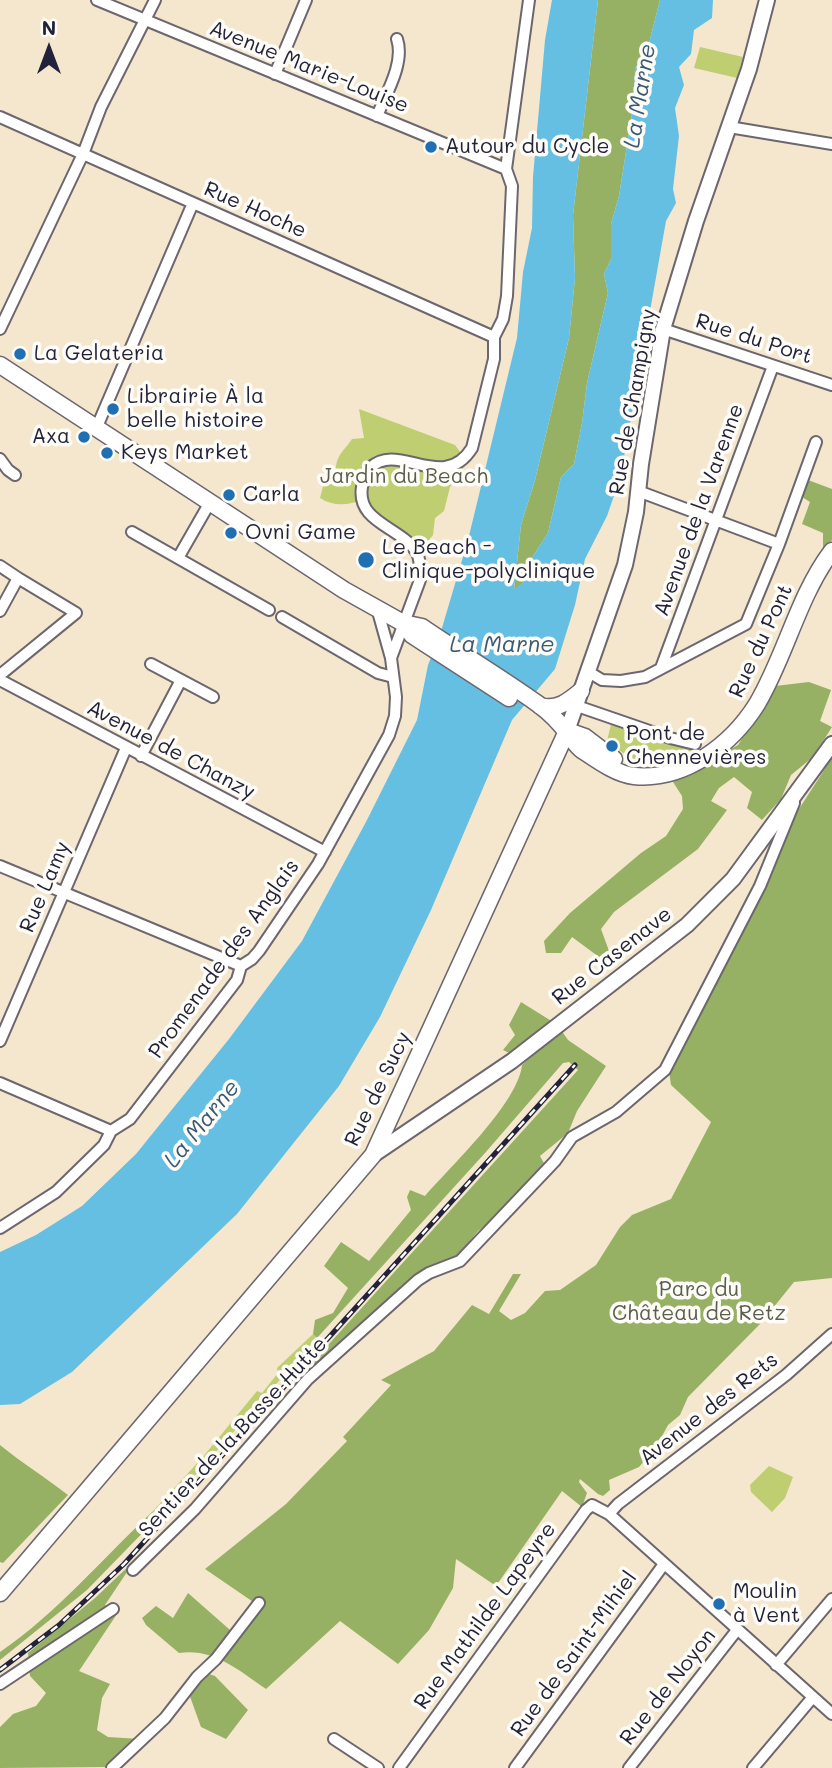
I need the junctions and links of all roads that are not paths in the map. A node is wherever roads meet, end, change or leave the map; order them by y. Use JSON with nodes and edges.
{"nodes":[{"id":1,"x":97,"y":0,"type":"edge"},
{"id":2,"x":155,"y":0,"type":"edge"},
{"id":3,"x":306,"y":0,"type":"edge"},
{"id":4,"x":529,"y":0,"type":"edge"},
{"id":5,"x":767,"y":0,"type":"edge"},
{"id":6,"x":145,"y":19,"type":"junction"},
{"id":7,"x":397,"y":38,"type":"dead end"},
{"id":8,"x":275,"y":74,"type":"junction"},
{"id":9,"x":377,"y":116,"type":"junction"},
{"id":10,"x":0,"y":117,"type":"edge"},
{"id":11,"x":729,"y":127,"type":"junction"},
{"id":12,"x":832,"y":144,"type":"edge"},
{"id":13,"x":83,"y":154,"type":"junction"},
{"id":14,"x":506,"y":169,"type":"junction"},
{"id":15,"x":193,"y":203,"type":"junction"},
{"id":16,"x":0,"y":329,"type":"edge"},
{"id":17,"x":663,"y":329,"type":"junction"},
{"id":18,"x":494,"y":337,"type":"junction"},
{"id":19,"x":0,"y":365,"type":"edge"},
{"id":20,"x":772,"y":366,"type":"junction"},
{"id":21,"x":832,"y":385,"type":"edge"},
{"id":22,"x":96,"y":429,"type":"junction"},
{"id":23,"x":816,"y":442,"type":"dead end"},
{"id":24,"x":0,"y":459,"type":"edge"},
{"id":25,"x":15,"y":475,"type":"dead end"},
{"id":26,"x":638,"y":491,"type":"junction"},
{"id":27,"x":209,"y":503,"type":"junction"},
{"id":28,"x":716,"y":520,"type":"junction"},
{"id":29,"x":132,"y":532,"type":"dead end"},
{"id":30,"x":779,"y":544,"type":"junction"},
{"id":31,"x":832,"y":551,"type":"edge"},
{"id":32,"x":178,"y":558,"type":"junction"},
{"id":33,"x":0,"y":566,"type":"edge"},
{"id":34,"x":18,"y":578,"type":"junction"},
{"id":35,"x":377,"y":608,"type":"junction"},
{"id":36,"x":269,"y":610,"type":"dead end"},
{"id":37,"x":0,"y":611,"type":"edge"},
{"id":38,"x":282,"y":617,"type":"dead end"},
{"id":39,"x":403,"y":623,"type":"junction"},
{"id":40,"x":391,"y":658,"type":"junction"},
{"id":41,"x":151,"y":663,"type":"dead end"},
{"id":42,"x":662,"y":668,"type":"junction"},
{"id":43,"x":587,"y":671,"type":"junction"},
{"id":44,"x":0,"y":675,"type":"edge"},
{"id":45,"x":394,"y":677,"type":"junction"},
{"id":46,"x":0,"y":680,"type":"edge"},
{"id":47,"x":181,"y":680,"type":"junction"},
{"id":48,"x":213,"y":697,"type":"dead end"},
{"id":49,"x":579,"y":698,"type":"junction"},
{"id":50,"x":538,"y":711,"type":"junction"},
{"id":51,"x":567,"y":731,"type":"junction"},
{"id":52,"x":695,"y":744,"type":"dead end"},
{"id":53,"x":832,"y":744,"type":"edge"},
{"id":54,"x":126,"y":748,"type":"junction"},
{"id":55,"x":141,"y":756,"type":"junction"},
{"id":56,"x":793,"y":795,"type":"junction"},
{"id":57,"x":326,"y":852,"type":"junction"},
{"id":58,"x":0,"y":866,"type":"edge"},
{"id":59,"x":64,"y":892,"type":"junction"},
{"id":60,"x":241,"y":966,"type":"junction"},
{"id":61,"x":0,"y":1041,"type":"edge"},
{"id":62,"x":0,"y":1083,"type":"edge"},
{"id":63,"x":111,"y":1131,"type":"junction"},
{"id":64,"x":373,"y":1154,"type":"junction"},
{"id":65,"x":0,"y":1228,"type":"edge"},
{"id":66,"x":832,"y":1334,"type":"edge"},
{"id":67,"x":609,"y":1514,"type":"junction"},
{"id":68,"x":664,"y":1563,"type":"junction"},
{"id":69,"x":133,"y":1570,"type":"dead end"},
{"id":70,"x":0,"y":1594,"type":"edge"},
{"id":71,"x":832,"y":1598,"type":"edge"},
{"id":72,"x":259,"y":1603,"type":"dead end"},
{"id":73,"x":113,"y":1609,"type":"dead end"},
{"id":74,"x":737,"y":1630,"type":"junction"},
{"id":75,"x":776,"y":1665,"type":"junction"},
{"id":76,"x":0,"y":1684,"type":"edge"},
{"id":77,"x":813,"y":1697,"type":"junction"},
{"id":78,"x":832,"y":1714,"type":"edge"},
{"id":79,"x":334,"y":1739,"type":"dead end"},
{"id":80,"x":112,"y":1768,"type":"edge"},
{"id":81,"x":378,"y":1768,"type":"edge"},
{"id":82,"x":399,"y":1768,"type":"edge"},
{"id":83,"x":515,"y":1768,"type":"edge"},
{"id":84,"x":629,"y":1768,"type":"edge"},
{"id":85,"x":753,"y":1768,"type":"edge"}],
"edges":[{"from":1,"to":6,"type":"street","name":"Avenue Marie-Louise"},
{"from":2,"to":6,"type":"street"},
{"from":3,"to":8,"type":"street"},
{"from":4,"to":14,"type":"street"},
{"from":5,"to":11,"type":"street","name":"Rue de Champigny"},
{"from":6,"to":8,"type":"street","name":"Avenue Marie-Louise"},
{"from":6,"to":13,"type":"street"},
{"from":7,"to":9,"type":"street"},
{"from":8,"to":9,"type":"street","name":"Avenue Marie-Louise"},
{"from":9,"to":14,"type":"street","name":"Avenue Marie-Louise"},
{"from":10,"to":13,"type":"street","name":"Rue Hoche"},
{"from":11,"to":12,"type":"street"},
{"from":11,"to":17,"type":"street","name":"Rue de Champigny"},
{"from":13,"to":15,"type":"street","name":"Rue Hoche"},
{"from":13,"to":16,"type":"street"},
{"from":14,"to":18,"type":"street"},
{"from":15,"to":18,"type":"street","name":"Rue Hoche"},
{"from":15,"to":22,"type":"street"},
{"from":17,"to":20,"type":"street","name":"Rue du Port"},
{"from":17,"to":26,"type":"street","name":"Rue de Champigny"},
{"from":18,"to":39,"type":"street","name":"Promenade des Anglais"},
{"from":19,"to":22,"type":"main road"},
{"from":20,"to":21,"type":"street","name":"Rue du Port"},
{"from":20,"to":28,"type":"street","name":"Avenue de la Varenne"},
{"from":22,"to":27,"type":"main road"},
{"from":23,"to":30,"type":"street"},
{"from":24,"to":25,"type":"street"},
{"from":26,"to":28,"type":"street"},
{"from":26,"to":43,"type":"street","name":"Rue de Champigny"},
{"from":27,"to":32,"type":"street"},
{"from":27,"to":35,"type":"main road"},
{"from":28,"to":30,"type":"street"},
{"from":28,"to":42,"type":"street","name":"Avenue de la Varenne"},
{"from":29,"to":32,"type":"street"},
{"from":30,"to":42,"type":"street"},
{"from":31,"to":51,"type":"main road","name":"Rue du Pont"},
{"from":32,"to":36,"type":"street"},
{"from":33,"to":34,"type":"street"},
{"from":34,"to":37,"type":"street"},
{"from":34,"to":44,"type":"street"},
{"from":35,"to":39,"type":"main road"},
{"from":35,"to":40,"type":"street","name":"Promenade des Anglais"},
{"from":38,"to":45,"type":"street"},
{"from":39,"to":40,"type":"street","name":"Promenade des Anglais"},
{"from":39,"to":50,"type":"main road"},
{"from":40,"to":45,"type":"street","name":"Promenade des Anglais"},
{"from":41,"to":47,"type":"street"},
{"from":42,"to":43,"type":"street"},
{"from":43,"to":49,"type":"street","name":"Rue de Champigny"},
{"from":45,"to":57,"type":"street","name":"Promenade des Anglais"},
{"from":46,"to":54,"type":"street","name":"Avenue de Chanzy"},
{"from":47,"to":48,"type":"street"},
{"from":47,"to":55,"type":"street"},
{"from":49,"to":50,"type":"main road"},
{"from":49,"to":51,"type":"street","name":"Rue de Champigny"},
{"from":49,"to":52,"type":"street"},
{"from":50,"to":51,"type":"main road","name":"Rue du Pont"},
{"from":51,"to":64,"type":"main road","name":"Rue de Sucy"},
{"from":53,"to":56,"type":"street","name":"Rue Casenave"},
{"from":54,"to":55,"type":"street","name":"Avenue de Chanzy"},
{"from":54,"to":59,"type":"street","name":"Rue Lamy"},
{"from":55,"to":57,"type":"street","name":"Avenue de Chanzy"},
{"from":56,"to":64,"type":"street","name":"Rue Casenave"},
{"from":56,"to":69,"type":"street","name":"Sentier de la Basse Hutte"},
{"from":57,"to":60,"type":"street","name":"Promenade des Anglais"},
{"from":58,"to":59,"type":"street"},
{"from":59,"to":60,"type":"street"},
{"from":59,"to":61,"type":"street","name":"Rue Lamy"},
{"from":60,"to":63,"type":"street","name":"Promenade des Anglais"},
{"from":62,"to":63,"type":"street"},
{"from":63,"to":65,"type":"street","name":"Promenade des Anglais"},
{"from":64,"to":70,"type":"main road","name":"Rue de Sucy"},
{"from":66,"to":67,"type":"street","name":"Avenue des Rets"},
{"from":67,"to":68,"type":"street"},
{"from":67,"to":82,"type":"street","name":"Rue Mathilde Lapeyre"},
{"from":68,"to":74,"type":"street"},
{"from":68,"to":83,"type":"street","name":"Rue de Saint-Mihiel"},
{"from":71,"to":75,"type":"street"},
{"from":72,"to":80,"type":"street"},
{"from":73,"to":76,"type":"street"},
{"from":74,"to":75,"type":"street"},
{"from":74,"to":84,"type":"street","name":"Rue de Noyon"},
{"from":75,"to":77,"type":"street"},
{"from":77,"to":78,"type":"street"},
{"from":77,"to":85,"type":"street"},
{"from":79,"to":81,"type":"street"}]}
